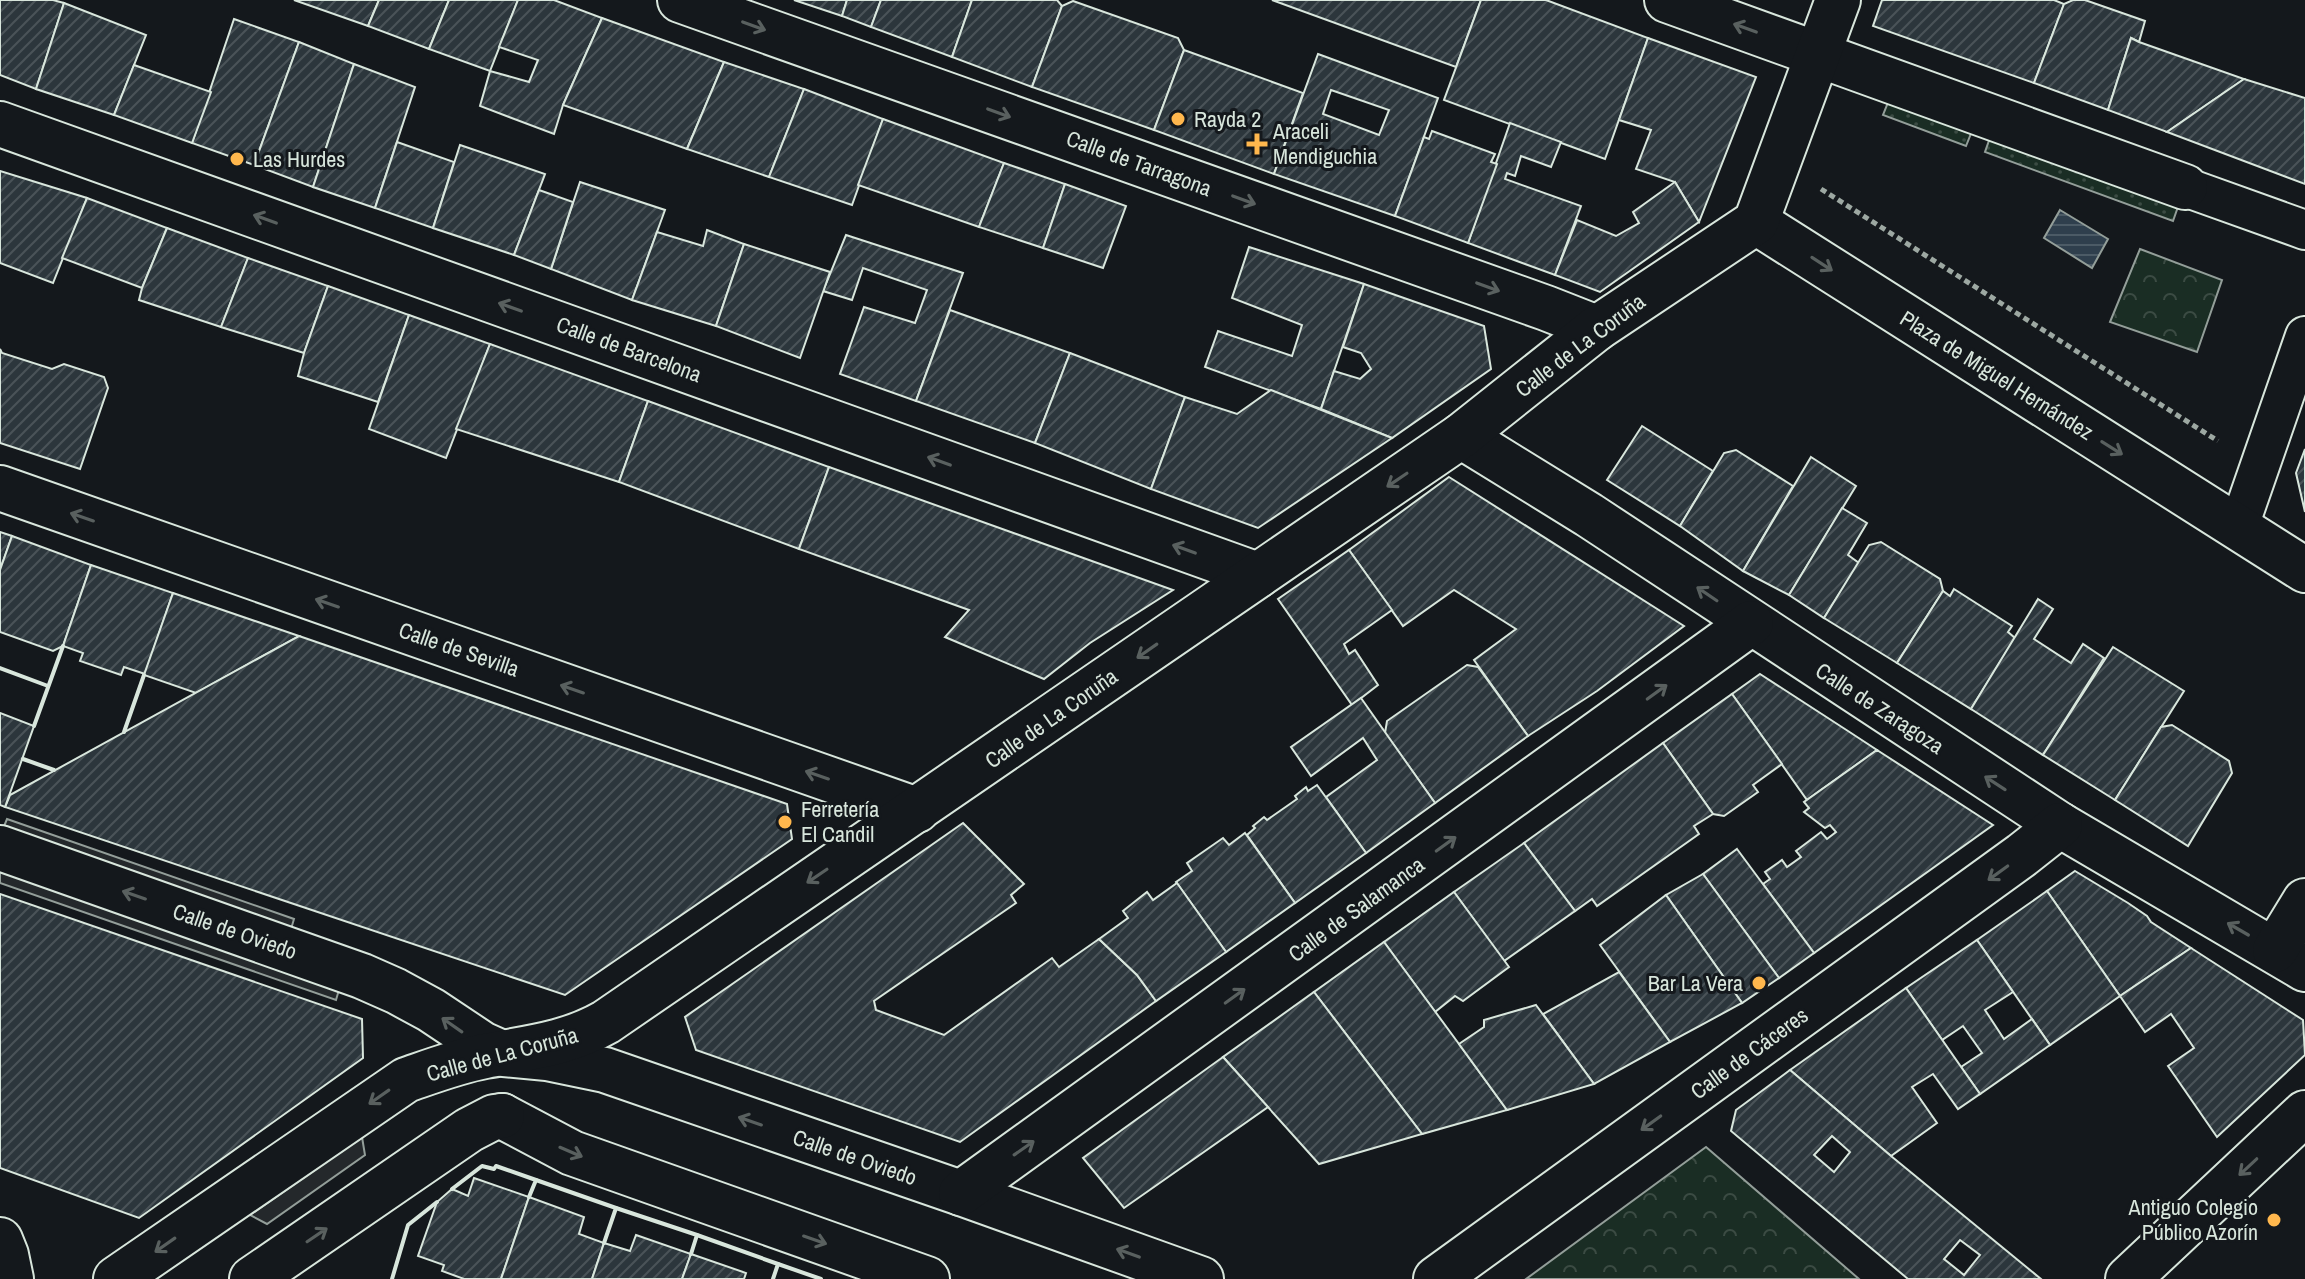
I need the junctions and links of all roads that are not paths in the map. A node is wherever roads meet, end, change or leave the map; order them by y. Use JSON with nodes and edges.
{"nodes":[{"id":1,"x":680,"y":0,"type":"edge"},
{"id":2,"x":1667,"y":0,"type":"edge"},
{"id":3,"x":1838,"y":0,"type":"edge"},
{"id":4,"x":1818,"y":55,"type":"junction"},
{"id":5,"x":0,"y":124,"type":"edge"},
{"id":6,"x":2185,"y":187,"type":"joint"},
{"id":7,"x":1756,"y":222,"type":"junction"},
{"id":8,"x":2305,"y":230,"type":"edge"},
{"id":9,"x":1597,"y":328,"type":"junction"},
{"id":10,"x":2305,"y":336,"type":"edge"},
{"id":11,"x":1461,"y":436,"type":"junction"},
{"id":12,"x":0,"y":488,"type":"edge"},
{"id":13,"x":2238,"y":529,"type":"junction"},
{"id":14,"x":2305,"y":570,"type":"edge"},
{"id":15,"x":1258,"y":575,"type":"junction"},
{"id":16,"x":1751,"y":623,"type":"junction"},
{"id":17,"x":917,"y":810,"type":"junction"},
{"id":18,"x":2060,"y":825,"type":"junction"},
{"id":19,"x":0,"y":848,"type":"edge"},
{"id":20,"x":2305,"y":901,"type":"edge"},
{"id":21,"x":2290,"y":960,"type":"edge"},
{"id":22,"x":504,"y":1054,"type":"junction"},
{"id":23,"x":2305,"y":1113,"type":"edge"},
{"id":24,"x":502,"y":1116,"type":"junction"},
{"id":25,"x":961,"y":1193,"type":"junction"},
{"id":26,"x":0,"y":1240,"type":"edge"},
{"id":27,"x":11,"y":1279,"type":"edge"},
{"id":28,"x":116,"y":1279,"type":"edge"},
{"id":29,"x":252,"y":1279,"type":"edge"},
{"id":30,"x":927,"y":1279,"type":"edge"},
{"id":31,"x":1201,"y":1279,"type":"edge"},
{"id":32,"x":1436,"y":1279,"type":"edge"},
{"id":33,"x":2128,"y":1279,"type":"edge"}],
"edges":[{"from":1,"to":9,"type":"street","name":"Calle de Tarragona","one_way":true},
{"from":4,"to":2,"type":"street","one_way":true},
{"from":3,"to":4,"type":"street"},
{"from":4,"to":6,"type":"street"},
{"from":4,"to":7,"type":"street"},
{"from":15,"to":5,"type":"street","name":"Calle de Barcelona","one_way":true},
{"from":6,"to":8,"type":"street"},
{"from":7,"to":9,"type":"street","name":"Calle de La Coruña"},
{"from":7,"to":13,"type":"street","name":"Plaza de Miguel Hernández","one_way":true},
{"from":9,"to":11,"type":"street","name":"Calle de La Coruña"},
{"from":10,"to":13,"type":"street"},
{"from":11,"to":15,"type":"street","name":"Calle de La Coruña","one_way":true},
{"from":16,"to":11,"type":"street","name":"Calle de Zaragoza","one_way":true},
{"from":17,"to":12,"type":"street","name":"Calle de Sevilla","one_way":true},
{"from":13,"to":14,"type":"street","name":"Plaza de Miguel Hernández"},
{"from":15,"to":17,"type":"street","name":"Calle de La Coruña","one_way":true},
{"from":18,"to":16,"type":"street","name":"Calle de Zaragoza","one_way":true},
{"from":25,"to":16,"type":"street","name":"Calle de Salamanca","one_way":true},
{"from":17,"to":22,"type":"street","name":"Calle de La Coruña","one_way":true},
{"from":21,"to":18,"type":"street","name":"Calle de Zaragoza","one_way":true},
{"from":18,"to":32,"type":"street","name":"Calle de Cáceres","one_way":true},
{"from":22,"to":19,"type":"street","name":"Calle de Oviedo","one_way":true},
{"from":20,"to":21,"type":"street"},
{"from":22,"to":24,"type":"street"},
{"from":25,"to":22,"type":"street","name":"Calle de Oviedo","one_way":true},
{"from":22,"to":28,"type":"street","name":"Calle de La Coruña","one_way":true},
{"from":23,"to":33,"type":"street","one_way":true},
{"from":29,"to":24,"type":"street","one_way":true},
{"from":24,"to":30,"type":"street","one_way":true},
{"from":31,"to":25,"type":"street","name":"Calle de Oviedo","one_way":true},
{"from":26,"to":27,"type":"street"}]}
